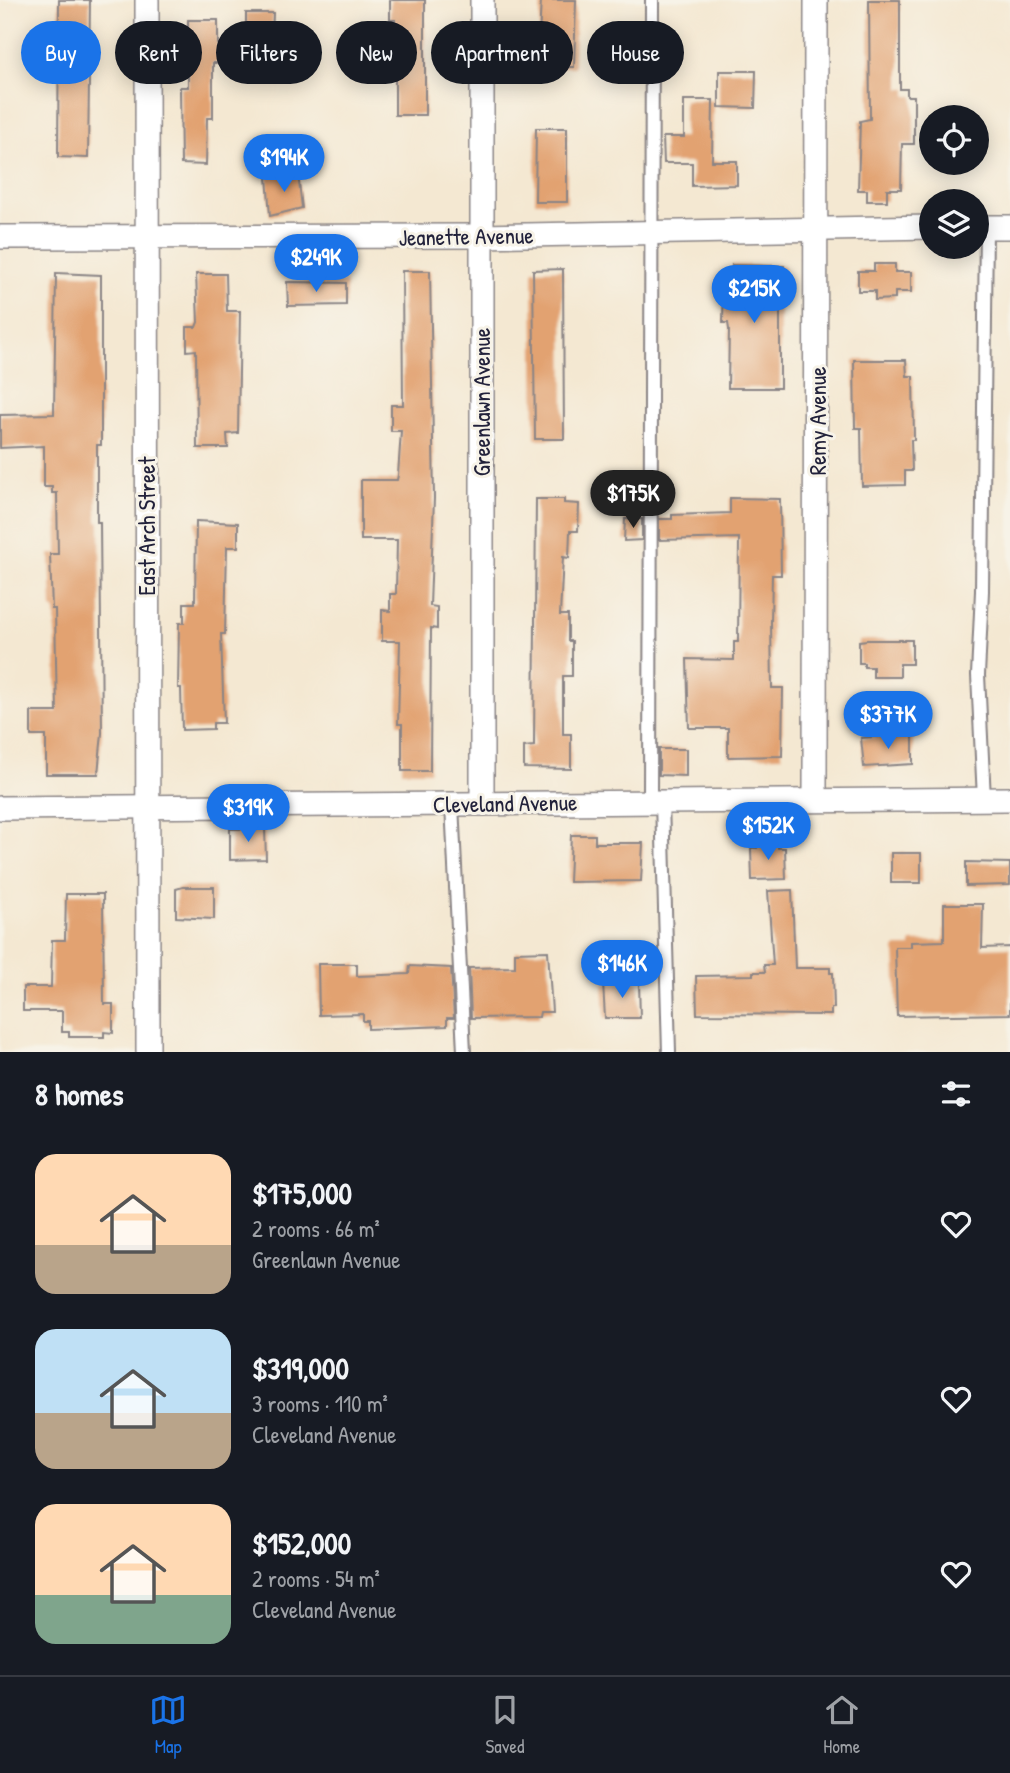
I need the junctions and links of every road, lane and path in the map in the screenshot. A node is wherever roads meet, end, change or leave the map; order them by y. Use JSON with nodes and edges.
{"nodes":[{"id":1,"x":147,"y":0,"type":"edge"},
{"id":2,"x":482,"y":0,"type":"edge"},
{"id":3,"x":652,"y":0,"type":"edge"},
{"id":4,"x":816,"y":0,"type":"edge"},
{"id":5,"x":919,"y":227,"type":"edge"},
{"id":6,"x":989,"y":227,"type":"edge"},
{"id":7,"x":1010,"y":227,"type":"edge"},
{"id":8,"x":818,"y":228,"type":"junction"},
{"id":9,"x":649,"y":232,"type":"junction"},
{"id":10,"x":481,"y":236,"type":"junction"},
{"id":11,"x":0,"y":237,"type":"edge"},
{"id":12,"x":145,"y":239,"type":"junction"},
{"id":13,"x":981,"y":259,"type":"edge"},
{"id":14,"x":815,"y":799,"type":"junction"},
{"id":15,"x":984,"y":799,"type":"junction"},
{"id":16,"x":1010,"y":799,"type":"edge"},
{"id":17,"x":656,"y":801,"type":"junction"},
{"id":18,"x":452,"y":804,"type":"junction"},
{"id":19,"x":482,"y":804,"type":"junction"},
{"id":20,"x":146,"y":807,"type":"junction"},
{"id":21,"x":0,"y":808,"type":"edge"},
{"id":22,"x":148,"y":1052,"type":"edge"},
{"id":23,"x":464,"y":1052,"type":"edge"},
{"id":24,"x":669,"y":1052,"type":"edge"}],
"edges":[{"from":1,"to":12,"type":"street","name":"East Arch Street"},
{"from":2,"to":10,"type":"street","name":"Greenlawn Avenue"},
{"from":3,"to":9,"type":"lane"},
{"from":4,"to":8,"type":"street","name":"Remy Avenue"},
{"from":5,"to":8,"type":"street","name":"Jeanette Avenue"},
{"from":6,"to":7,"type":"street"},
{"from":8,"to":9,"type":"street","name":"Jeanette Avenue"},
{"from":8,"to":14,"type":"street","name":"Remy Avenue"},
{"from":9,"to":10,"type":"street","name":"Jeanette Avenue"},
{"from":9,"to":17,"type":"lane"},
{"from":10,"to":12,"type":"street","name":"Jeanette Avenue"},
{"from":10,"to":19,"type":"street","name":"Greenlawn Avenue"},
{"from":11,"to":12,"type":"street","name":"Jeanette Avenue"},
{"from":12,"to":20,"type":"street","name":"East Arch Street"},
{"from":13,"to":15,"type":"lane"},
{"from":14,"to":15,"type":"street","name":"Cleveland Avenue"},
{"from":14,"to":17,"type":"street","name":"Cleveland Avenue"},
{"from":15,"to":16,"type":"street","name":"Cleveland Avenue"},
{"from":17,"to":19,"type":"street","name":"Cleveland Avenue"},
{"from":17,"to":24,"type":"lane"},
{"from":18,"to":19,"type":"street","name":"Cleveland Avenue"},
{"from":18,"to":20,"type":"street","name":"Cleveland Avenue"},
{"from":18,"to":23,"type":"lane"},
{"from":20,"to":21,"type":"street","name":"Cleveland Avenue"},
{"from":20,"to":22,"type":"street","name":"East Arch Street"}]}
